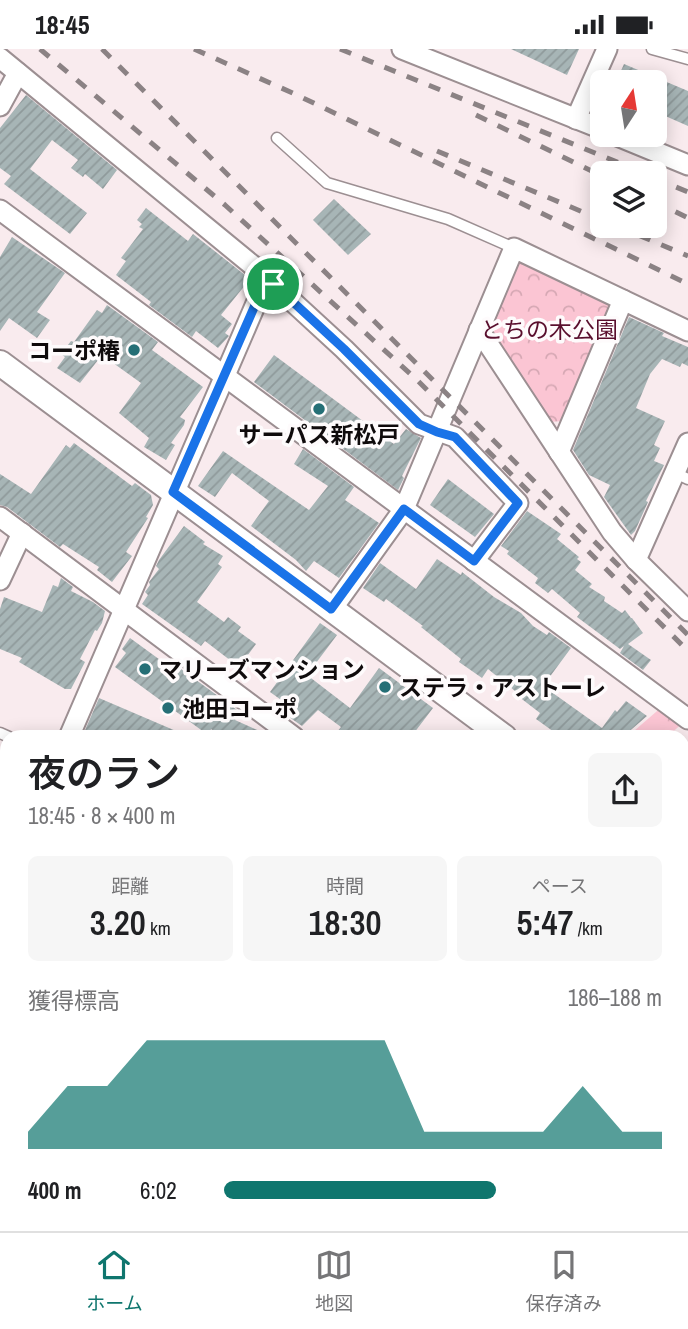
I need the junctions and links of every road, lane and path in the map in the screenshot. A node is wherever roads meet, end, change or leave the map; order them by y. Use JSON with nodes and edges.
{"nodes":[{"id":1,"x":402,"y":49,"type":"edge"},
{"id":2,"x":607,"y":49,"type":"edge"},
{"id":3,"x":652,"y":49,"type":"edge"},
{"id":4,"x":0,"y":58,"type":"edge"},
{"id":5,"x":688,"y":59,"type":"edge"},
{"id":6,"x":18,"y":73,"type":"junction"},
{"id":7,"x":0,"y":106,"type":"edge"},
{"id":8,"x":576,"y":119,"type":"junction"},
{"id":9,"x":590,"y":124,"type":"edge"},
{"id":10,"x":277,"y":138,"type":"dead end"},
{"id":11,"x":644,"y":147,"type":"edge"},
{"id":12,"x":688,"y":165,"type":"edge"},
{"id":13,"x":0,"y":210,"type":"edge"},
{"id":14,"x":514,"y":249,"type":"junction"},
{"id":15,"x":267,"y":278,"type":"junction"},
{"id":16,"x":623,"y":300,"type":"junction"},
{"id":17,"x":479,"y":330,"type":"junction"},
{"id":18,"x":688,"y":331,"type":"edge"},
{"id":19,"x":0,"y":363,"type":"edge"},
{"id":20,"x":224,"y":376,"type":"junction"},
{"id":21,"x":437,"y":432,"type":"junction"},
{"id":22,"x":688,"y":443,"type":"edge"},
{"id":23,"x":559,"y":452,"type":"junction"},
{"id":24,"x":681,"y":476,"type":"edge"},
{"id":25,"x":173,"y":492,"type":"junction"},
{"id":26,"x":404,"y":509,"type":"junction"},
{"id":27,"x":0,"y":517,"type":"edge"},
{"id":28,"x":22,"y":533,"type":"junction"},
{"id":29,"x":636,"y":560,"type":"junction"},
{"id":30,"x":474,"y":561,"type":"junction"},
{"id":31,"x":0,"y":580,"type":"edge"},
{"id":32,"x":122,"y":609,"type":"junction"},
{"id":33,"x":331,"y":609,"type":"junction"},
{"id":34,"x":688,"y":611,"type":"edge"},
{"id":35,"x":688,"y":719,"type":"edge"},
{"id":36,"x":72,"y":730,"type":"edge"},
{"id":37,"x":285,"y":730,"type":"edge"},
{"id":38,"x":495,"y":730,"type":"edge"}],
"edges":[{"from":1,"to":8,"type":"street"},
{"from":2,"to":8,"type":"street"},
{"from":3,"to":5,"type":"lane"},
{"from":4,"to":6,"type":"street"},
{"from":6,"to":7,"type":"street"},
{"from":6,"to":15,"type":"street"},
{"from":8,"to":9,"type":"street"},
{"from":10,"to":14,"type":"lane"},
{"from":11,"to":12,"type":"street"},
{"from":13,"to":20,"type":"street"},
{"from":14,"to":16,"type":"street"},
{"from":14,"to":17,"type":"street"},
{"from":15,"to":20,"type":"street"},
{"from":15,"to":21,"type":"street"},
{"from":16,"to":18,"type":"street"},
{"from":16,"to":23,"type":"street"},
{"from":17,"to":21,"type":"street"},
{"from":17,"to":23,"type":"street"},
{"from":19,"to":25,"type":"street"},
{"from":20,"to":25,"type":"street"},
{"from":20,"to":26,"type":"street"},
{"from":21,"to":26,"type":"street"},
{"from":21,"to":30,"type":"street"},
{"from":22,"to":24,"type":"street"},
{"from":23,"to":29,"type":"street"},
{"from":24,"to":29,"type":"street"},
{"from":25,"to":32,"type":"street"},
{"from":25,"to":33,"type":"street"},
{"from":26,"to":30,"type":"street"},
{"from":26,"to":33,"type":"street"},
{"from":27,"to":28,"type":"street"},
{"from":28,"to":31,"type":"street"},
{"from":28,"to":32,"type":"street"},
{"from":29,"to":34,"type":"street"},
{"from":30,"to":35,"type":"street"},
{"from":32,"to":36,"type":"street"},
{"from":32,"to":37,"type":"street"},
{"from":33,"to":38,"type":"street"}]}
